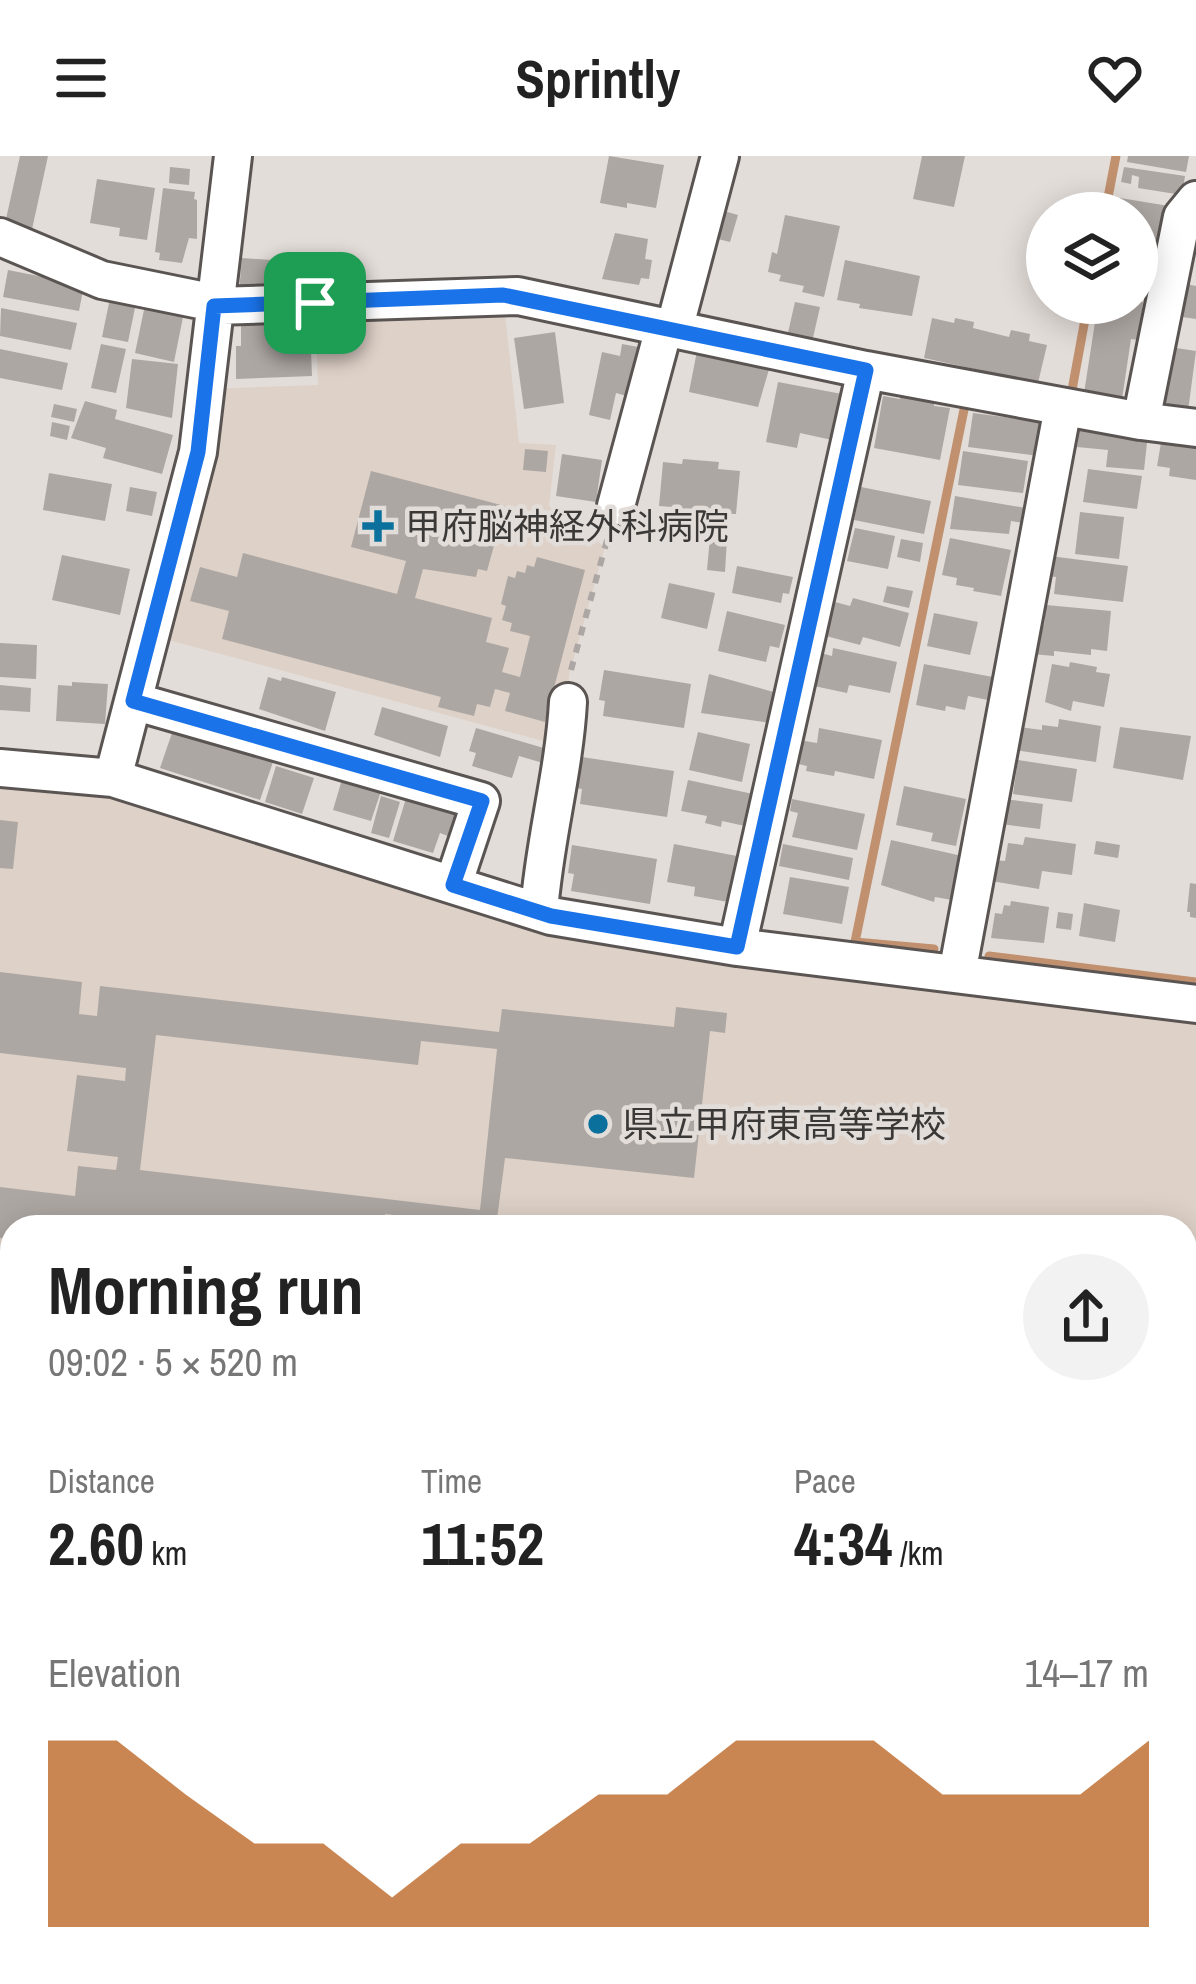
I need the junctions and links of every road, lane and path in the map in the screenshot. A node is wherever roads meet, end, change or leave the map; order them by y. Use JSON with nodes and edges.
{"nodes":[{"id":1,"x":233,"y":156,"type":"edge"},
{"id":2,"x":720,"y":156,"type":"edge"},
{"id":3,"x":1196,"y":200,"type":"edge"},
{"id":4,"x":0,"y":237,"type":"edge"},
{"id":5,"x":215,"y":304,"type":"junction"},
{"id":6,"x":669,"y":329,"type":"junction"},
{"id":7,"x":866,"y":370,"type":"junction"},
{"id":8,"x":1063,"y":407,"type":"junction"},
{"id":9,"x":1141,"y":421,"type":"junction"},
{"id":10,"x":1196,"y":428,"type":"edge"},
{"id":11,"x":616,"y":506,"type":"joint"},
{"id":12,"x":133,"y":701,"type":"junction"},
{"id":13,"x":568,"y":702,"type":"joint"},
{"id":14,"x":0,"y":768,"type":"edge"},
{"id":15,"x":113,"y":778,"type":"junction"},
{"id":16,"x":453,"y":885,"type":"junction"},
{"id":17,"x":539,"y":912,"type":"junction"},
{"id":18,"x":737,"y":947,"type":"junction"},
{"id":19,"x":957,"y":974,"type":"junction"},
{"id":20,"x":1196,"y":1004,"type":"edge"}],
"edges":[{"from":1,"to":5,"type":"street"},
{"from":2,"to":6,"type":"street"},
{"from":3,"to":9,"type":"street"},
{"from":4,"to":5,"type":"street"},
{"from":5,"to":6,"type":"street"},
{"from":5,"to":12,"type":"street"},
{"from":6,"to":7,"type":"street"},
{"from":6,"to":11,"type":"street"},
{"from":7,"to":8,"type":"street"},
{"from":7,"to":18,"type":"street"},
{"from":8,"to":9,"type":"street"},
{"from":8,"to":19,"type":"street"},
{"from":9,"to":10,"type":"street"},
{"from":11,"to":13,"type":"path"},
{"from":12,"to":15,"type":"street"},
{"from":12,"to":16,"type":"street"},
{"from":13,"to":17,"type":"street"},
{"from":14,"to":15,"type":"street"},
{"from":15,"to":16,"type":"street"},
{"from":16,"to":17,"type":"street"},
{"from":17,"to":18,"type":"street"},
{"from":18,"to":19,"type":"street"},
{"from":19,"to":20,"type":"street"}]}
